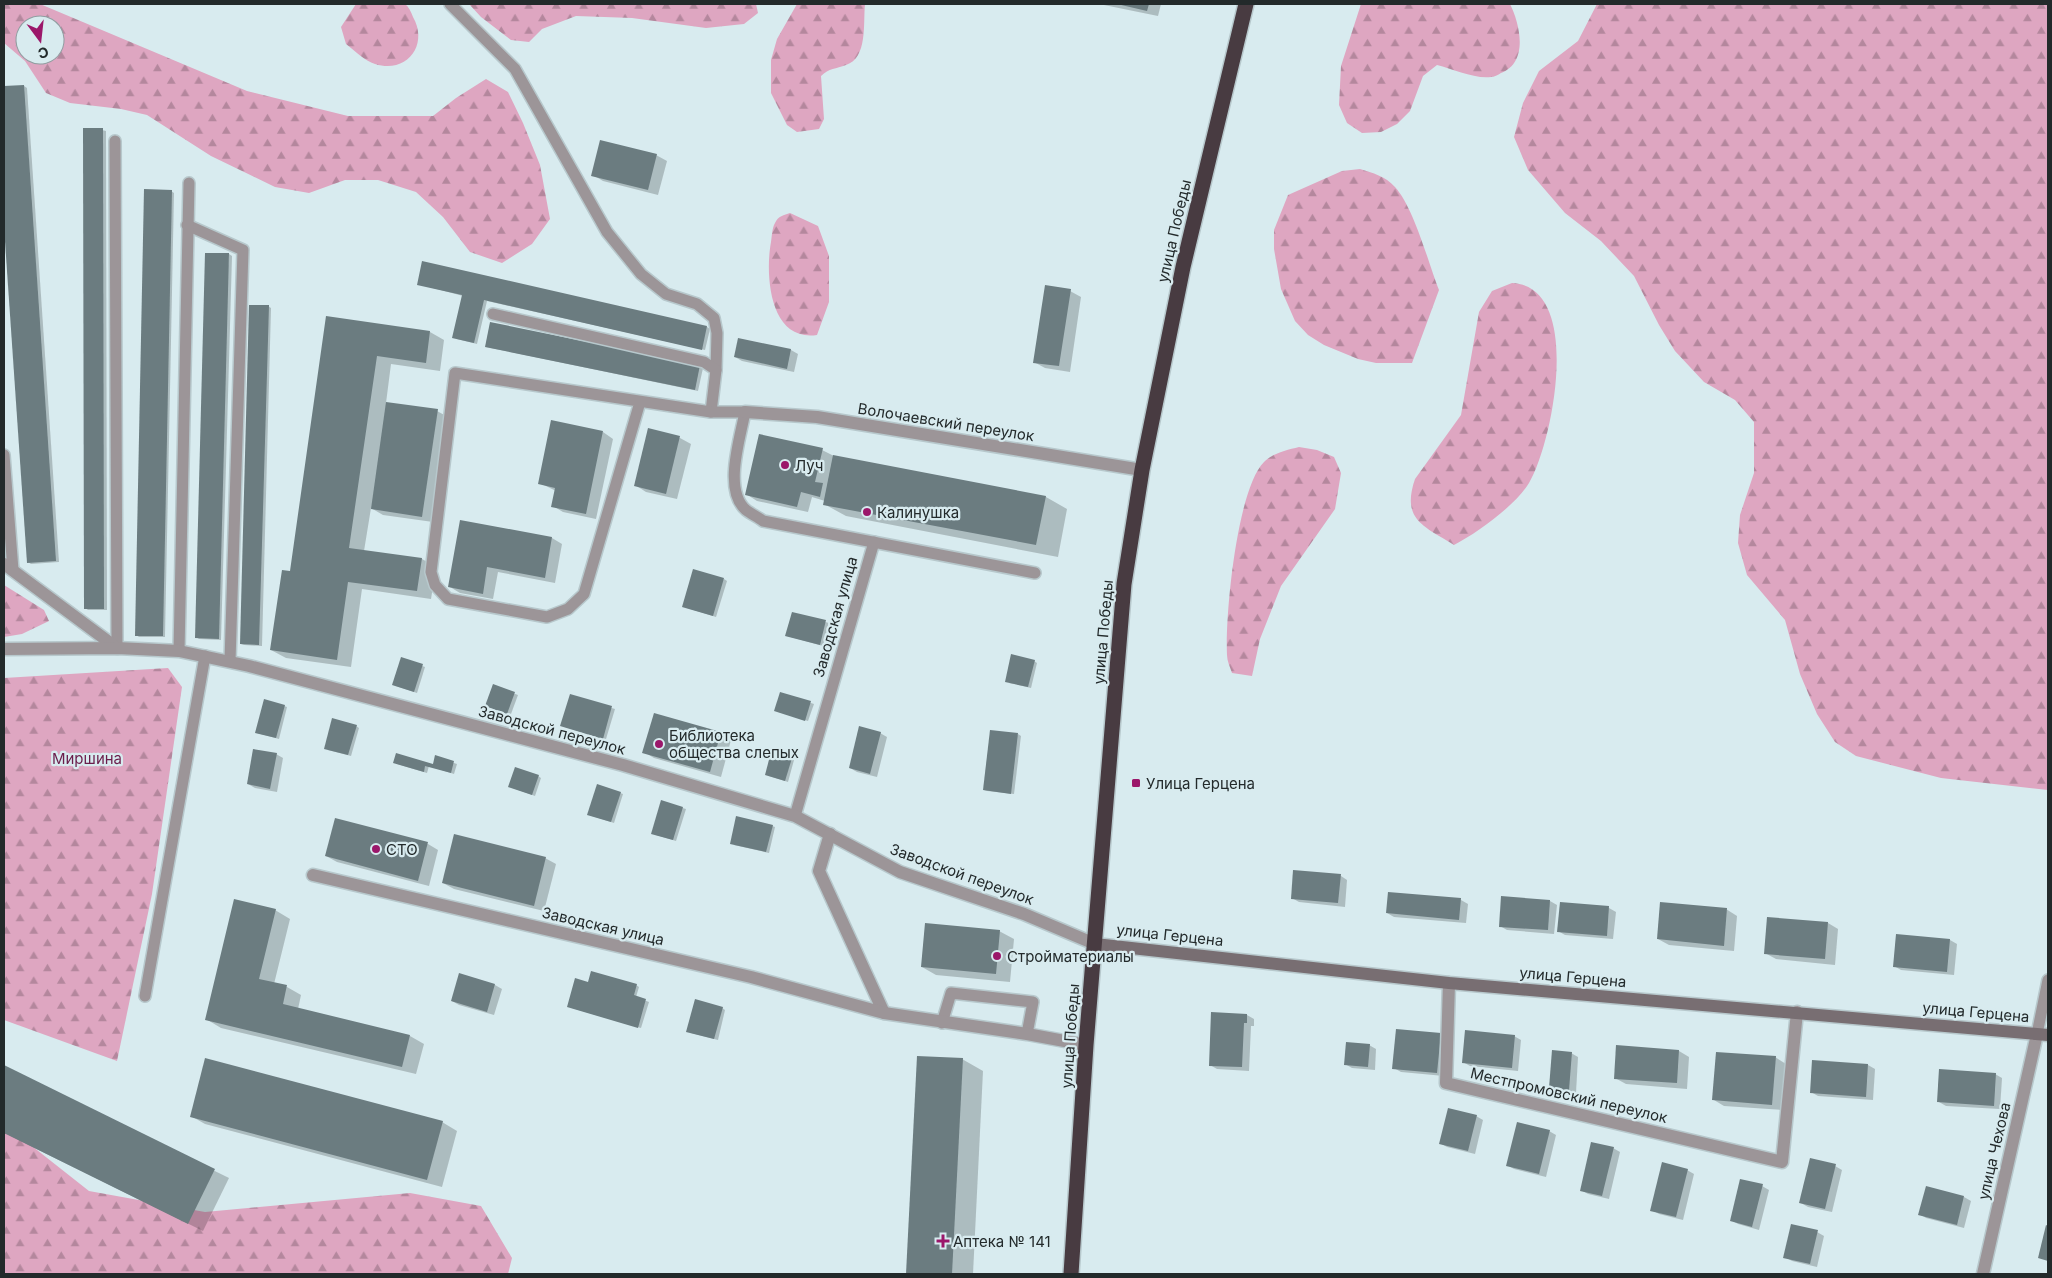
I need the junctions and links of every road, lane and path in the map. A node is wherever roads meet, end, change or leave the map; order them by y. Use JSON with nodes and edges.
{"nodes":[{"id":1,"x":450,"y":4,"type":"edge"},
{"id":2,"x":1246,"y":4,"type":"edge"},
{"id":3,"x":115,"y":142,"type":"dead end"},
{"id":4,"x":189,"y":183,"type":"dead end"},
{"id":5,"x":187,"y":225,"type":"junction"},
{"id":6,"x":493,"y":314,"type":"dead end"},
{"id":7,"x":716,"y":370,"type":"junction"},
{"id":8,"x":640,"y":402,"type":"junction"},
{"id":9,"x":711,"y":412,"type":"junction"},
{"id":10,"x":745,"y":412,"type":"junction"},
{"id":11,"x":4,"y":455,"type":"edge"},
{"id":12,"x":1142,"y":470,"type":"junction"},
{"id":13,"x":874,"y":542,"type":"junction"},
{"id":14,"x":8,"y":567,"type":"edge"},
{"id":15,"x":1035,"y":573,"type":"dead end"},
{"id":16,"x":117,"y":648,"type":"junction"},
{"id":17,"x":4,"y":649,"type":"edge"},
{"id":18,"x":179,"y":651,"type":"junction"},
{"id":19,"x":205,"y":656,"type":"junction"},
{"id":20,"x":230,"y":661,"type":"junction"},
{"id":21,"x":795,"y":816,"type":"junction"},
{"id":22,"x":830,"y":834,"type":"junction"},
{"id":23,"x":313,"y":876,"type":"dead end"},
{"id":24,"x":1095,"y":944,"type":"junction"},
{"id":25,"x":2048,"y":980,"type":"edge"},
{"id":26,"x":1449,"y":983,"type":"junction"},
{"id":27,"x":145,"y":996,"type":"dead end"},
{"id":28,"x":1797,"y":1012,"type":"junction"},
{"id":29,"x":884,"y":1014,"type":"junction"},
{"id":30,"x":942,"y":1022,"type":"junction"},
{"id":31,"x":1027,"y":1034,"type":"junction"},
{"id":32,"x":2042,"y":1035,"type":"edge"},
{"id":33,"x":1086,"y":1045,"type":"junction"},
{"id":34,"x":1071,"y":1274,"type":"edge"},
{"id":35,"x":1983,"y":1274,"type":"edge"}],
"edges":[{"from":1,"to":7,"type":"lane"},
{"from":2,"to":12,"type":"highway","name":"улица Победы"},
{"from":3,"to":16,"type":"lane"},
{"from":4,"to":5,"type":"lane"},
{"from":5,"to":18,"type":"lane"},
{"from":5,"to":20,"type":"lane"},
{"from":6,"to":7,"type":"lane"},
{"from":7,"to":9,"type":"lane"},
{"from":8,"to":8,"type":"lane"},
{"from":8,"to":9,"type":"lane"},
{"from":9,"to":10,"type":"lane"},
{"from":10,"to":12,"type":"street","name":"Волочаевский переулок"},
{"from":10,"to":13,"type":"lane"},
{"from":11,"to":14,"type":"lane"},
{"from":12,"to":24,"type":"highway","name":"улица Победы"},
{"from":13,"to":15,"type":"lane"},
{"from":13,"to":21,"type":"lane","name":"Заводская улица"},
{"from":14,"to":16,"type":"street"},
{"from":16,"to":17,"type":"street","name":"Заводской переулок"},
{"from":16,"to":18,"type":"street","name":"Заводской переулок"},
{"from":18,"to":19,"type":"street","name":"Заводской переулок"},
{"from":19,"to":20,"type":"street","name":"Заводской переулок"},
{"from":19,"to":27,"type":"lane"},
{"from":20,"to":21,"type":"street","name":"Заводской переулок"},
{"from":21,"to":22,"type":"street","name":"Заводской переулок"},
{"from":22,"to":24,"type":"street","name":"Заводской переулок"},
{"from":22,"to":29,"type":"street"},
{"from":23,"to":29,"type":"street","name":"Заводская улица"},
{"from":24,"to":26,"type":"street","name":"улица Герцена"},
{"from":24,"to":33,"type":"highway","name":"улица Победы"},
{"from":25,"to":32,"type":"lane"},
{"from":26,"to":28,"type":"street","name":"улица Герцена"},
{"from":26,"to":28,"type":"street","name":"Местпромовский переулок"},
{"from":28,"to":32,"type":"street","name":"улица Герцена"},
{"from":29,"to":30,"type":"street","name":"Заводская улица"},
{"from":30,"to":31,"type":"street","name":"Заводская улица"},
{"from":30,"to":31,"type":"lane"},
{"from":31,"to":33,"type":"street","name":"Заводская улица"},
{"from":32,"to":35,"type":"street","name":"улица Чехова"},
{"from":33,"to":34,"type":"highway","name":"улица Победы"}]}
